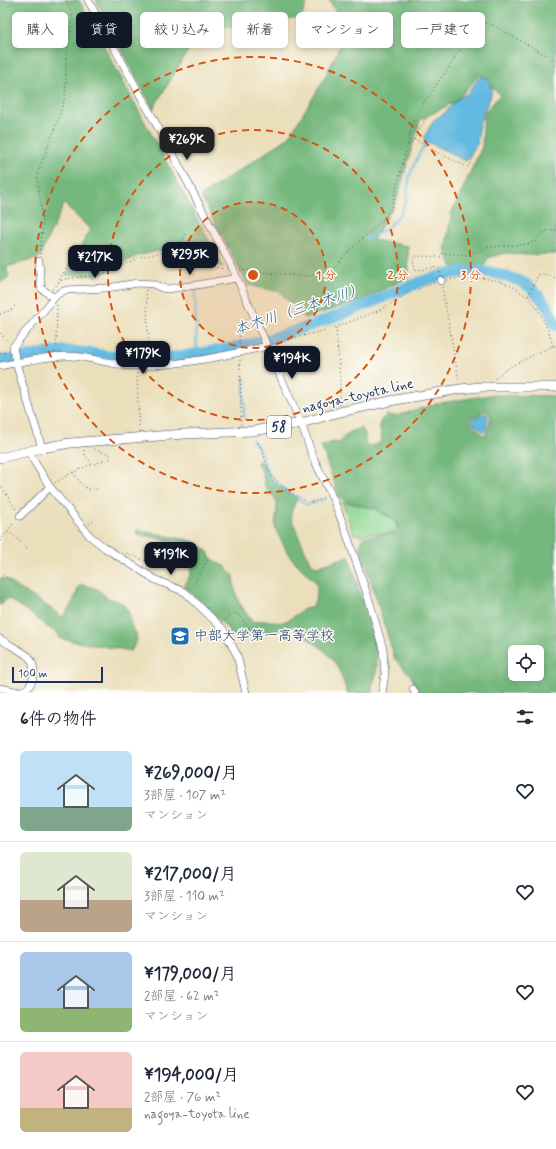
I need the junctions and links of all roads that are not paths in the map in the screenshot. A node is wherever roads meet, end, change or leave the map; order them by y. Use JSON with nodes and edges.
{"nodes":[{"id":1,"x":88,"y":0,"type":"edge"},
{"id":2,"x":39,"y":261,"type":"road end"},
{"id":3,"x":237,"y":278,"type":"junction"},
{"id":4,"x":52,"y":297,"type":"junction"},
{"id":5,"x":267,"y":345,"type":"junction"},
{"id":6,"x":16,"y":363,"type":"junction"},
{"id":7,"x":0,"y":366,"type":"edge"},
{"id":8,"x":556,"y":387,"type":"edge"},
{"id":9,"x":301,"y":423,"type":"junction"},
{"id":10,"x":42,"y":448,"type":"junction"},
{"id":11,"x":30,"y":450,"type":"junction"},
{"id":12,"x":0,"y":458,"type":"edge"},
{"id":13,"x":50,"y":487,"type":"junction"},
{"id":14,"x":20,"y":516,"type":"road end"},
{"id":15,"x":0,"y":639,"type":"edge"},
{"id":16,"x":0,"y":688,"type":"edge"},
{"id":17,"x":246,"y":693,"type":"edge"},
{"id":18,"x":382,"y":693,"type":"edge"}],
"edges":[{"from":1,"to":3,"type":"street"},
{"from":2,"to":4,"type":"street"},
{"from":3,"to":4,"type":"street"},
{"from":3,"to":5,"type":"street"},
{"from":4,"to":6,"type":"street"},
{"from":5,"to":6,"type":"street"},
{"from":5,"to":9,"type":"street"},
{"from":6,"to":7,"type":"street"},
{"from":6,"to":10,"type":"street"},
{"from":8,"to":9,"type":"main road","name":"nagoya-toyota line","number":"58"},
{"from":9,"to":10,"type":"main road","name":"nagoya-toyota line","number":"58"},
{"from":9,"to":18,"type":"street"},
{"from":10,"to":11,"type":"main road","name":"nagoya-toyota line","number":"58"},
{"from":11,"to":12,"type":"main road","name":"nagoya-toyota line","number":"58"},
{"from":11,"to":13,"type":"street"},
{"from":13,"to":14,"type":"street"},
{"from":13,"to":17,"type":"street"},
{"from":15,"to":16,"type":"street"}]}
